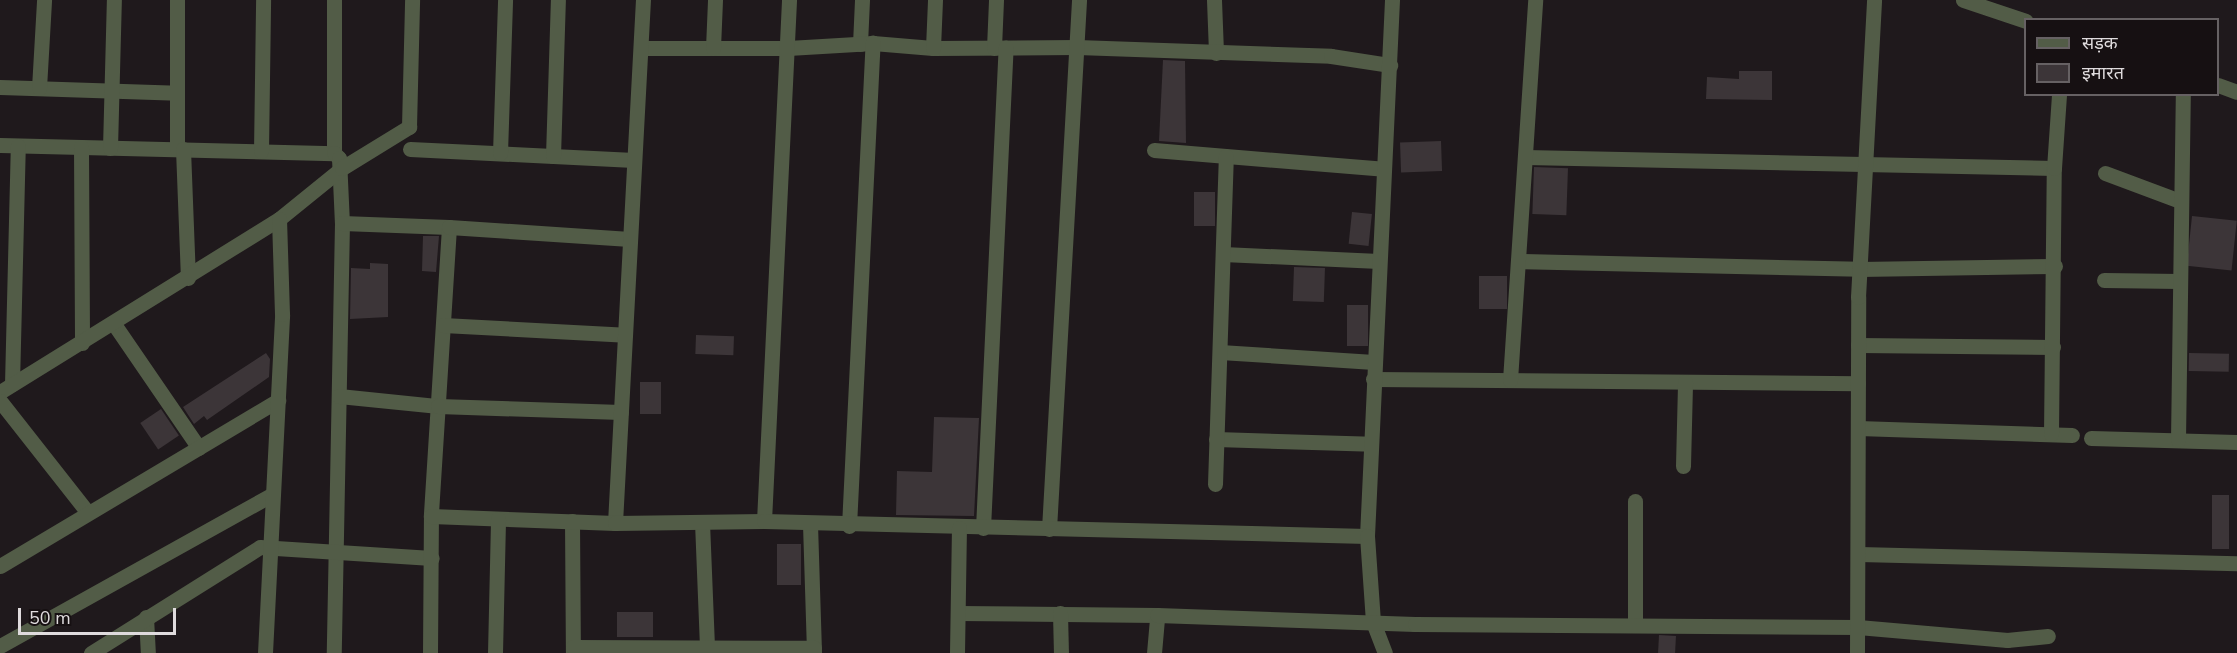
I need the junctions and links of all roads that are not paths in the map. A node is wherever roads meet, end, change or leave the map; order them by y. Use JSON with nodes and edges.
{"nodes":[{"id":1,"x":45,"y":0,"type":"edge"},
{"id":2,"x":114,"y":0,"type":"edge"},
{"id":3,"x":177,"y":0,"type":"edge"},
{"id":4,"x":263,"y":0,"type":"edge"},
{"id":5,"x":334,"y":0,"type":"edge"},
{"id":6,"x":412,"y":0,"type":"edge"},
{"id":7,"x":505,"y":0,"type":"edge"},
{"id":8,"x":558,"y":0,"type":"edge"},
{"id":9,"x":643,"y":0,"type":"edge"},
{"id":10,"x":715,"y":0,"type":"edge"},
{"id":11,"x":789,"y":0,"type":"edge"},
{"id":12,"x":862,"y":0,"type":"edge"},
{"id":13,"x":935,"y":0,"type":"edge"},
{"id":14,"x":996,"y":0,"type":"edge"},
{"id":15,"x":1079,"y":0,"type":"edge"},
{"id":16,"x":1214,"y":0,"type":"edge"},
{"id":17,"x":1392,"y":0,"type":"edge"},
{"id":18,"x":1534,"y":0,"type":"edge"},
{"id":19,"x":1874,"y":0,"type":"edge"},
{"id":20,"x":1963,"y":0,"type":"edge"},
{"id":21,"x":2024,"y":21,"type":"edge"},
{"id":22,"x":867,"y":43,"type":"junction"},
{"id":23,"x":1077,"y":47,"type":"junction"},
{"id":24,"x":640,"y":48,"type":"junction"},
{"id":25,"x":713,"y":48,"type":"junction"},
{"id":26,"x":788,"y":48,"type":"junction"},
{"id":27,"x":933,"y":48,"type":"junction"},
{"id":28,"x":1000,"y":48,"type":"junction"},
{"id":29,"x":1216,"y":53,"type":"junction"},
{"id":30,"x":1390,"y":65,"type":"junction"},
{"id":31,"x":2219,"y":86,"type":"edge"},
{"id":32,"x":0,"y":87,"type":"edge"},
{"id":33,"x":39,"y":88,"type":"junction"},
{"id":34,"x":112,"y":90,"type":"junction"},
{"id":35,"x":2237,"y":92,"type":"edge"},
{"id":36,"x":177,"y":93,"type":"junction"},
{"id":37,"x":2059,"y":96,"type":"edge"},
{"id":38,"x":2183,"y":96,"type":"edge"},
{"id":39,"x":0,"y":145,"type":"edge"},
{"id":40,"x":18,"y":146,"type":"junction"},
{"id":41,"x":81,"y":147,"type":"junction"},
{"id":42,"x":110,"y":148,"type":"junction"},
{"id":43,"x":180,"y":149,"type":"junction"},
{"id":44,"x":410,"y":149,"type":"dead end"},
{"id":45,"x":1154,"y":150,"type":"dead end"},
{"id":46,"x":261,"y":151,"type":"junction"},
{"id":47,"x":334,"y":153,"type":"junction"},
{"id":48,"x":500,"y":153,"type":"junction"},
{"id":49,"x":554,"y":156,"type":"junction"},
{"id":50,"x":1226,"y":156,"type":"junction"},
{"id":51,"x":1525,"y":158,"type":"junction"},
{"id":52,"x":634,"y":160,"type":"junction"},
{"id":53,"x":1864,"y":163,"type":"junction"},
{"id":54,"x":342,"y":168,"type":"junction"},
{"id":55,"x":2054,"y":168,"type":"junction"},
{"id":56,"x":1383,"y":169,"type":"junction"},
{"id":57,"x":2104,"y":173,"type":"dead end"},
{"id":58,"x":2180,"y":201,"type":"junction"},
{"id":59,"x":279,"y":219,"type":"junction"},
{"id":60,"x":342,"y":223,"type":"junction"},
{"id":61,"x":449,"y":227,"type":"junction"},
{"id":62,"x":630,"y":239,"type":"junction"},
{"id":63,"x":1223,"y":254,"type":"junction"},
{"id":64,"x":1378,"y":261,"type":"junction"},
{"id":65,"x":1518,"y":261,"type":"junction"},
{"id":66,"x":2055,"y":266,"type":"junction"},
{"id":67,"x":1859,"y":269,"type":"junction"},
{"id":68,"x":188,"y":278,"type":"junction"},
{"id":69,"x":2104,"y":280,"type":"dead end"},
{"id":70,"x":2179,"y":281,"type":"junction"},
{"id":71,"x":114,"y":324,"type":"junction"},
{"id":72,"x":443,"y":325,"type":"junction"},
{"id":73,"x":625,"y":335,"type":"junction"},
{"id":74,"x":82,"y":343,"type":"junction"},
{"id":75,"x":1858,"y":345,"type":"junction"},
{"id":76,"x":2053,"y":347,"type":"junction"},
{"id":77,"x":1220,"y":352,"type":"junction"},
{"id":78,"x":1374,"y":362,"type":"junction"},
{"id":79,"x":1373,"y":379,"type":"junction"},
{"id":80,"x":1510,"y":380,"type":"junction"},
{"id":81,"x":1685,"y":382,"type":"junction"},
{"id":82,"x":1858,"y":383,"type":"junction"},
{"id":83,"x":6,"y":388,"type":"edge"},
{"id":84,"x":339,"y":396,"type":"junction"},
{"id":85,"x":278,"y":400,"type":"junction"},
{"id":86,"x":0,"y":401,"type":"edge"},
{"id":87,"x":438,"y":406,"type":"junction"},
{"id":88,"x":621,"y":412,"type":"junction"},
{"id":89,"x":1858,"y":428,"type":"junction"},
{"id":90,"x":2050,"y":434,"type":"junction"},
{"id":91,"x":2072,"y":435,"type":"dead end"},
{"id":92,"x":2091,"y":438,"type":"dead end"},
{"id":93,"x":1216,"y":439,"type":"junction"},
{"id":94,"x":2178,"y":440,"type":"junction"},
{"id":95,"x":2237,"y":442,"type":"edge"},
{"id":96,"x":1371,"y":444,"type":"junction"},
{"id":97,"x":199,"y":448,"type":"junction"},
{"id":98,"x":1683,"y":466,"type":"dead end"},
{"id":99,"x":1215,"y":484,"type":"dead end"},
{"id":100,"x":273,"y":494,"type":"junction"},
{"id":101,"x":1635,"y":501,"type":"dead end"},
{"id":102,"x":88,"y":513,"type":"junction"},
{"id":103,"x":431,"y":516,"type":"junction"},
{"id":104,"x":498,"y":519,"type":"junction"},
{"id":105,"x":572,"y":521,"type":"junction"},
{"id":106,"x":764,"y":521,"type":"junction"},
{"id":107,"x":702,"y":522,"type":"junction"},
{"id":108,"x":615,"y":523,"type":"junction"},
{"id":109,"x":810,"y":524,"type":"junction"},
{"id":110,"x":849,"y":526,"type":"junction"},
{"id":111,"x":959,"y":528,"type":"junction"},
{"id":112,"x":983,"y":528,"type":"junction"},
{"id":113,"x":1049,"y":530,"type":"junction"},
{"id":114,"x":1366,"y":536,"type":"junction"},
{"id":115,"x":271,"y":547,"type":"junction"},
{"id":116,"x":336,"y":552,"type":"junction"},
{"id":117,"x":1859,"y":554,"type":"junction"},
{"id":118,"x":432,"y":558,"type":"junction"},
{"id":119,"x":2237,"y":563,"type":"edge"},
{"id":120,"x":0,"y":566,"type":"edge"},
{"id":121,"x":958,"y":613,"type":"junction"},
{"id":122,"x":1060,"y":613,"type":"junction"},
{"id":123,"x":1157,"y":615,"type":"junction"},
{"id":124,"x":146,"y":616,"type":"junction"},
{"id":125,"x":1373,"y":622,"type":"junction"},
{"id":126,"x":1635,"y":625,"type":"junction"},
{"id":127,"x":1858,"y":627,"type":"junction"},
{"id":128,"x":2048,"y":636,"type":"dead end"},
{"id":129,"x":0,"y":646,"type":"edge"},
{"id":130,"x":707,"y":648,"type":"junction"},
{"id":131,"x":573,"y":650,"type":"edge"},
{"id":132,"x":657,"y":650,"type":"edge"},
{"id":133,"x":736,"y":650,"type":"edge"},
{"id":134,"x":814,"y":650,"type":"edge"},
{"id":135,"x":91,"y":653,"type":"edge"},
{"id":136,"x":148,"y":653,"type":"edge"},
{"id":137,"x":265,"y":653,"type":"edge"},
{"id":138,"x":334,"y":653,"type":"edge"},
{"id":139,"x":430,"y":653,"type":"edge"},
{"id":140,"x":495,"y":653,"type":"edge"},
{"id":141,"x":957,"y":653,"type":"edge"},
{"id":142,"x":1061,"y":653,"type":"edge"},
{"id":143,"x":1154,"y":653,"type":"edge"},
{"id":144,"x":1385,"y":653,"type":"edge"},
{"id":145,"x":1857,"y":653,"type":"edge"}],
"edges":[{"from":1,"to":33,"type":"street"},
{"from":2,"to":34,"type":"street"},
{"from":3,"to":36,"type":"street"},
{"from":4,"to":46,"type":"street"},
{"from":5,"to":47,"type":"street"},
{"from":6,"to":54,"type":"street"},
{"from":7,"to":48,"type":"street"},
{"from":8,"to":49,"type":"street"},
{"from":9,"to":24,"type":"street"},
{"from":10,"to":25,"type":"street"},
{"from":11,"to":26,"type":"street"},
{"from":12,"to":22,"type":"street"},
{"from":13,"to":27,"type":"street"},
{"from":14,"to":28,"type":"street"},
{"from":15,"to":23,"type":"street"},
{"from":16,"to":29,"type":"street"},
{"from":17,"to":30,"type":"street"},
{"from":18,"to":51,"type":"street"},
{"from":19,"to":53,"type":"street"},
{"from":20,"to":21,"type":"street"},
{"from":22,"to":26,"type":"street"},
{"from":22,"to":27,"type":"street"},
{"from":22,"to":110,"type":"street"},
{"from":23,"to":28,"type":"street"},
{"from":23,"to":29,"type":"street"},
{"from":23,"to":113,"type":"street"},
{"from":24,"to":25,"type":"street"},
{"from":24,"to":52,"type":"street"},
{"from":25,"to":26,"type":"street"},
{"from":26,"to":106,"type":"street"},
{"from":27,"to":28,"type":"street"},
{"from":28,"to":112,"type":"street"},
{"from":29,"to":30,"type":"street"},
{"from":30,"to":56,"type":"street"},
{"from":31,"to":35,"type":"street"},
{"from":32,"to":33,"type":"street"},
{"from":33,"to":34,"type":"street"},
{"from":34,"to":36,"type":"street"},
{"from":34,"to":42,"type":"street"},
{"from":36,"to":43,"type":"street"},
{"from":37,"to":55,"type":"street"},
{"from":38,"to":58,"type":"street"},
{"from":39,"to":40,"type":"street"},
{"from":40,"to":41,"type":"street"},
{"from":40,"to":83,"type":"street"},
{"from":41,"to":42,"type":"street"},
{"from":41,"to":74,"type":"street"},
{"from":42,"to":43,"type":"street"},
{"from":43,"to":46,"type":"street"},
{"from":43,"to":68,"type":"street"},
{"from":44,"to":48,"type":"street"},
{"from":45,"to":50,"type":"street"},
{"from":46,"to":47,"type":"street"},
{"from":47,"to":54,"type":"street"},
{"from":48,"to":49,"type":"street"},
{"from":49,"to":52,"type":"street"},
{"from":50,"to":56,"type":"street"},
{"from":50,"to":63,"type":"street"},
{"from":51,"to":53,"type":"street"},
{"from":51,"to":65,"type":"street"},
{"from":52,"to":62,"type":"street"},
{"from":53,"to":55,"type":"street"},
{"from":53,"to":67,"type":"street"},
{"from":54,"to":59,"type":"street"},
{"from":54,"to":60,"type":"street"},
{"from":55,"to":66,"type":"street"},
{"from":56,"to":64,"type":"street"},
{"from":57,"to":58,"type":"street"},
{"from":58,"to":70,"type":"street"},
{"from":59,"to":68,"type":"street"},
{"from":59,"to":85,"type":"street"},
{"from":60,"to":61,"type":"street"},
{"from":60,"to":84,"type":"street"},
{"from":61,"to":62,"type":"street"},
{"from":61,"to":72,"type":"street"},
{"from":62,"to":73,"type":"street"},
{"from":63,"to":64,"type":"street"},
{"from":63,"to":77,"type":"street"},
{"from":64,"to":78,"type":"street"},
{"from":65,"to":67,"type":"street"},
{"from":65,"to":80,"type":"street"},
{"from":66,"to":67,"type":"street"},
{"from":66,"to":76,"type":"street"},
{"from":67,"to":75,"type":"street"},
{"from":68,"to":71,"type":"street"},
{"from":69,"to":70,"type":"street"},
{"from":70,"to":94,"type":"street"},
{"from":71,"to":74,"type":"street"},
{"from":71,"to":97,"type":"street"},
{"from":72,"to":73,"type":"street"},
{"from":72,"to":87,"type":"street"},
{"from":73,"to":88,"type":"street"},
{"from":74,"to":83,"type":"street"},
{"from":75,"to":76,"type":"street"},
{"from":75,"to":82,"type":"street"},
{"from":76,"to":90,"type":"street"},
{"from":77,"to":78,"type":"street"},
{"from":77,"to":93,"type":"street"},
{"from":78,"to":79,"type":"street"},
{"from":79,"to":80,"type":"street"},
{"from":79,"to":96,"type":"street"},
{"from":80,"to":81,"type":"street"},
{"from":81,"to":82,"type":"street"},
{"from":81,"to":98,"type":"street"},
{"from":82,"to":89,"type":"street"},
{"from":84,"to":87,"type":"street"},
{"from":84,"to":116,"type":"street"},
{"from":85,"to":97,"type":"street"},
{"from":85,"to":100,"type":"street"},
{"from":86,"to":102,"type":"street"},
{"from":87,"to":88,"type":"street"},
{"from":87,"to":103,"type":"street"},
{"from":88,"to":108,"type":"street"},
{"from":89,"to":90,"type":"street"},
{"from":89,"to":117,"type":"street"},
{"from":90,"to":91,"type":"street"},
{"from":92,"to":94,"type":"street"},
{"from":93,"to":96,"type":"street"},
{"from":93,"to":99,"type":"street"},
{"from":94,"to":95,"type":"street"},
{"from":96,"to":114,"type":"street"},
{"from":97,"to":102,"type":"street"},
{"from":100,"to":115,"type":"street"},
{"from":100,"to":129,"type":"street"},
{"from":101,"to":126,"type":"street"},
{"from":102,"to":120,"type":"street"},
{"from":103,"to":104,"type":"street"},
{"from":103,"to":118,"type":"street"},
{"from":104,"to":105,"type":"street"},
{"from":104,"to":140,"type":"street"},
{"from":105,"to":108,"type":"street"},
{"from":105,"to":131,"type":"street"},
{"from":106,"to":107,"type":"street"},
{"from":106,"to":109,"type":"street"},
{"from":107,"to":108,"type":"street"},
{"from":107,"to":130,"type":"street"},
{"from":109,"to":110,"type":"street"},
{"from":109,"to":134,"type":"street"},
{"from":110,"to":111,"type":"street"},
{"from":111,"to":112,"type":"street"},
{"from":111,"to":121,"type":"street"},
{"from":112,"to":113,"type":"street"},
{"from":113,"to":114,"type":"street"},
{"from":114,"to":125,"type":"street"},
{"from":115,"to":116,"type":"street"},
{"from":115,"to":124,"type":"street"},
{"from":115,"to":137,"type":"street"},
{"from":116,"to":118,"type":"street"},
{"from":116,"to":138,"type":"street"},
{"from":117,"to":119,"type":"street"},
{"from":117,"to":127,"type":"street"},
{"from":118,"to":139,"type":"street"},
{"from":121,"to":122,"type":"street"},
{"from":121,"to":141,"type":"street"},
{"from":122,"to":123,"type":"street"},
{"from":122,"to":142,"type":"street"},
{"from":123,"to":125,"type":"street"},
{"from":123,"to":143,"type":"street"},
{"from":124,"to":135,"type":"street"},
{"from":124,"to":136,"type":"street"},
{"from":125,"to":126,"type":"street"},
{"from":125,"to":144,"type":"street"},
{"from":126,"to":127,"type":"street"},
{"from":127,"to":128,"type":"street"},
{"from":127,"to":145,"type":"street"},
{"from":130,"to":132,"type":"street"},
{"from":130,"to":133,"type":"street"},
{"from":131,"to":132,"type":"street"},
{"from":133,"to":134,"type":"street"}]}
